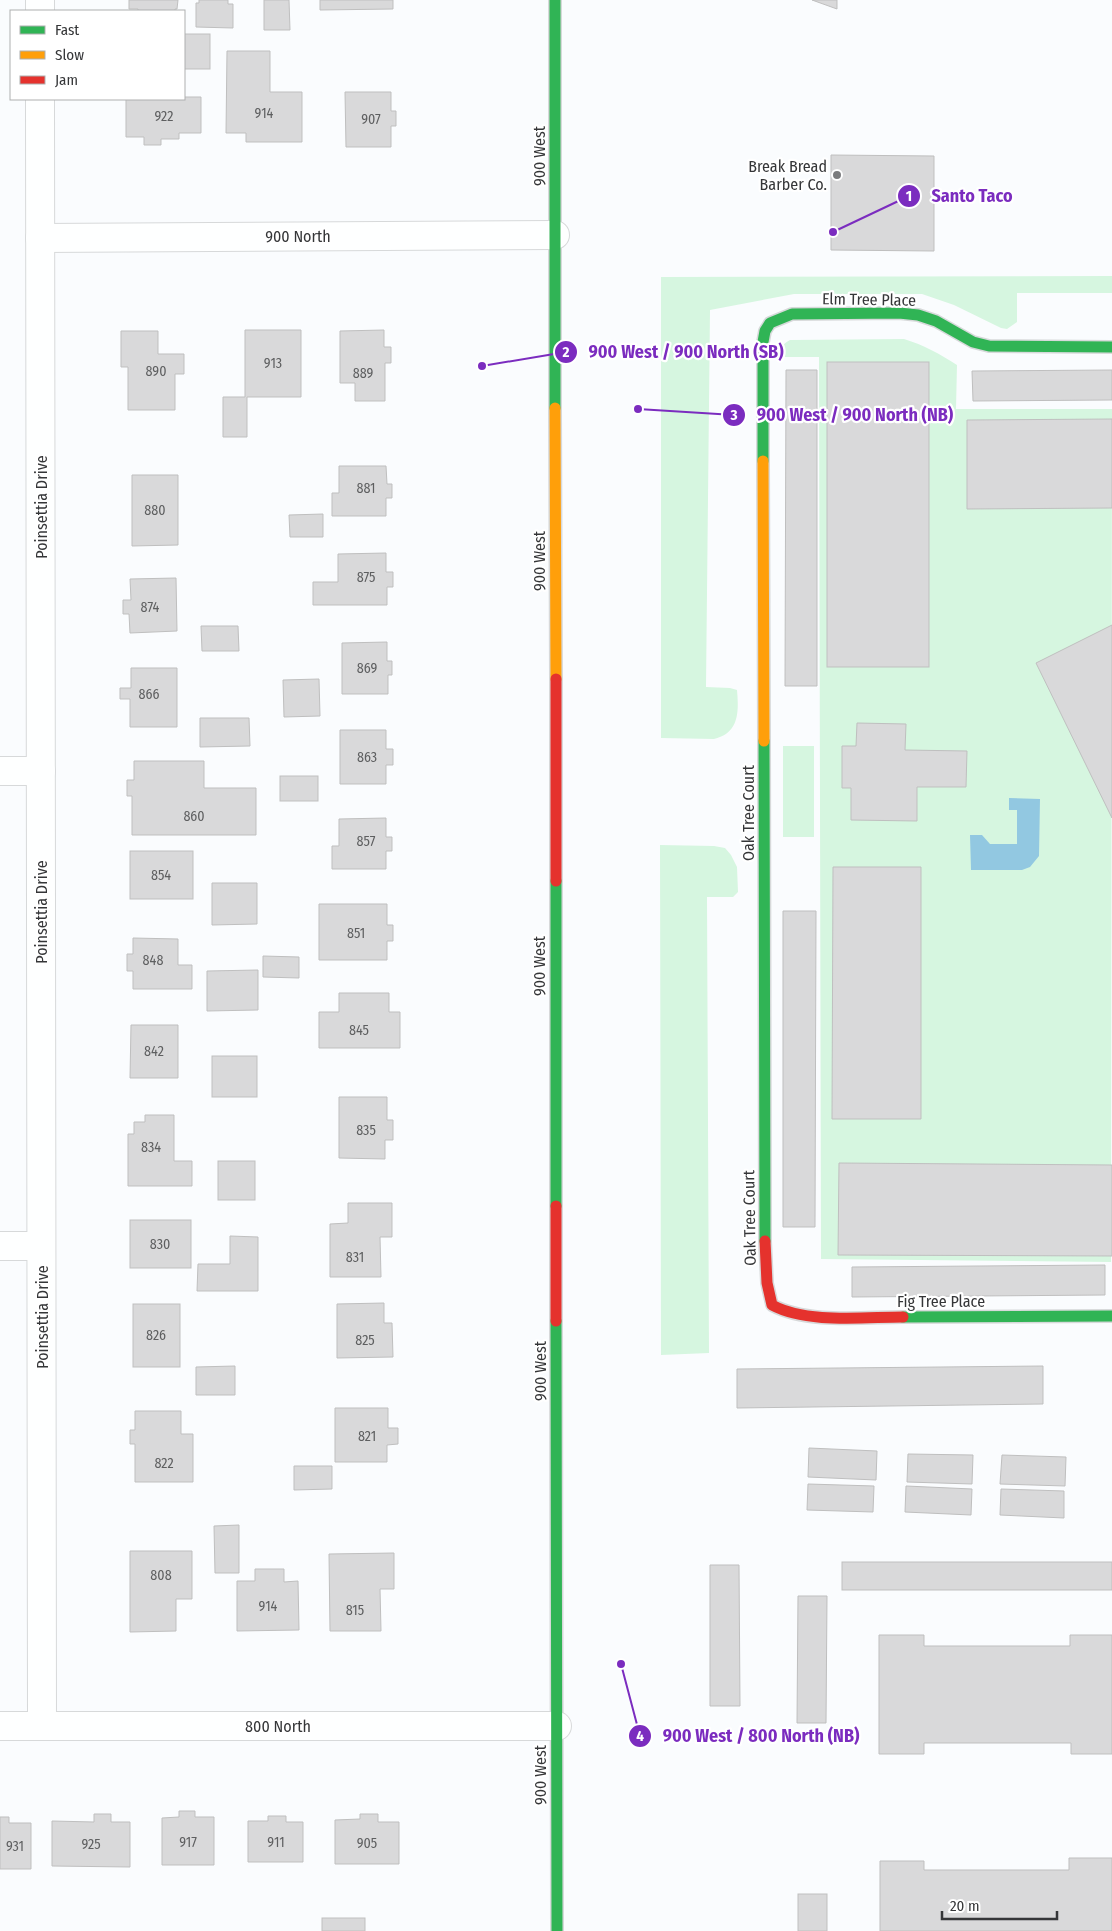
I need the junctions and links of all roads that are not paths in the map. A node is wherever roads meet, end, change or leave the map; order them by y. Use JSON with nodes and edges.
{"nodes":[{"id":1,"x":555,"y":0,"type":"edge"},
{"id":2,"x":40,"y":100,"type":"edge"},
{"id":3,"x":555,"y":235,"type":"junction"},
{"id":4,"x":40,"y":238,"type":"junction"},
{"id":5,"x":770,"y":322,"type":"joint"},
{"id":6,"x":1112,"y":347,"type":"edge"},
{"id":7,"x":0,"y":771,"type":"edge"},
{"id":8,"x":41,"y":771,"type":"junction"},
{"id":9,"x":0,"y":1246,"type":"edge"},
{"id":10,"x":41,"y":1246,"type":"junction"},
{"id":11,"x":772,"y":1305,"type":"joint"},
{"id":12,"x":1112,"y":1316,"type":"edge"},
{"id":13,"x":0,"y":1726,"type":"edge"},
{"id":14,"x":42,"y":1726,"type":"junction"},
{"id":15,"x":556,"y":1726,"type":"junction"},
{"id":16,"x":556,"y":1931,"type":"edge"}],
"edges":[{"from":1,"to":3,"type":"main road","name":"900 West"},
{"from":2,"to":4,"type":"street","name":"Poinsettia Drive"},
{"from":3,"to":4,"type":"street","name":"900 North"},
{"from":3,"to":15,"type":"main road","name":"900 West"},
{"from":4,"to":8,"type":"street","name":"Poinsettia Drive"},
{"from":5,"to":6,"type":"main road","name":"Elm Tree Place"},
{"from":5,"to":11,"type":"main road","name":"Oak Tree Court"},
{"from":7,"to":8,"type":"street"},
{"from":8,"to":10,"type":"street","name":"Poinsettia Drive"},
{"from":9,"to":10,"type":"street"},
{"from":10,"to":14,"type":"street","name":"Poinsettia Drive"},
{"from":11,"to":12,"type":"main road","name":"Fig Tree Place"},
{"from":13,"to":14,"type":"street","name":"800 North"},
{"from":14,"to":15,"type":"street","name":"800 North"},
{"from":15,"to":16,"type":"main road","name":"900 West"}]}
